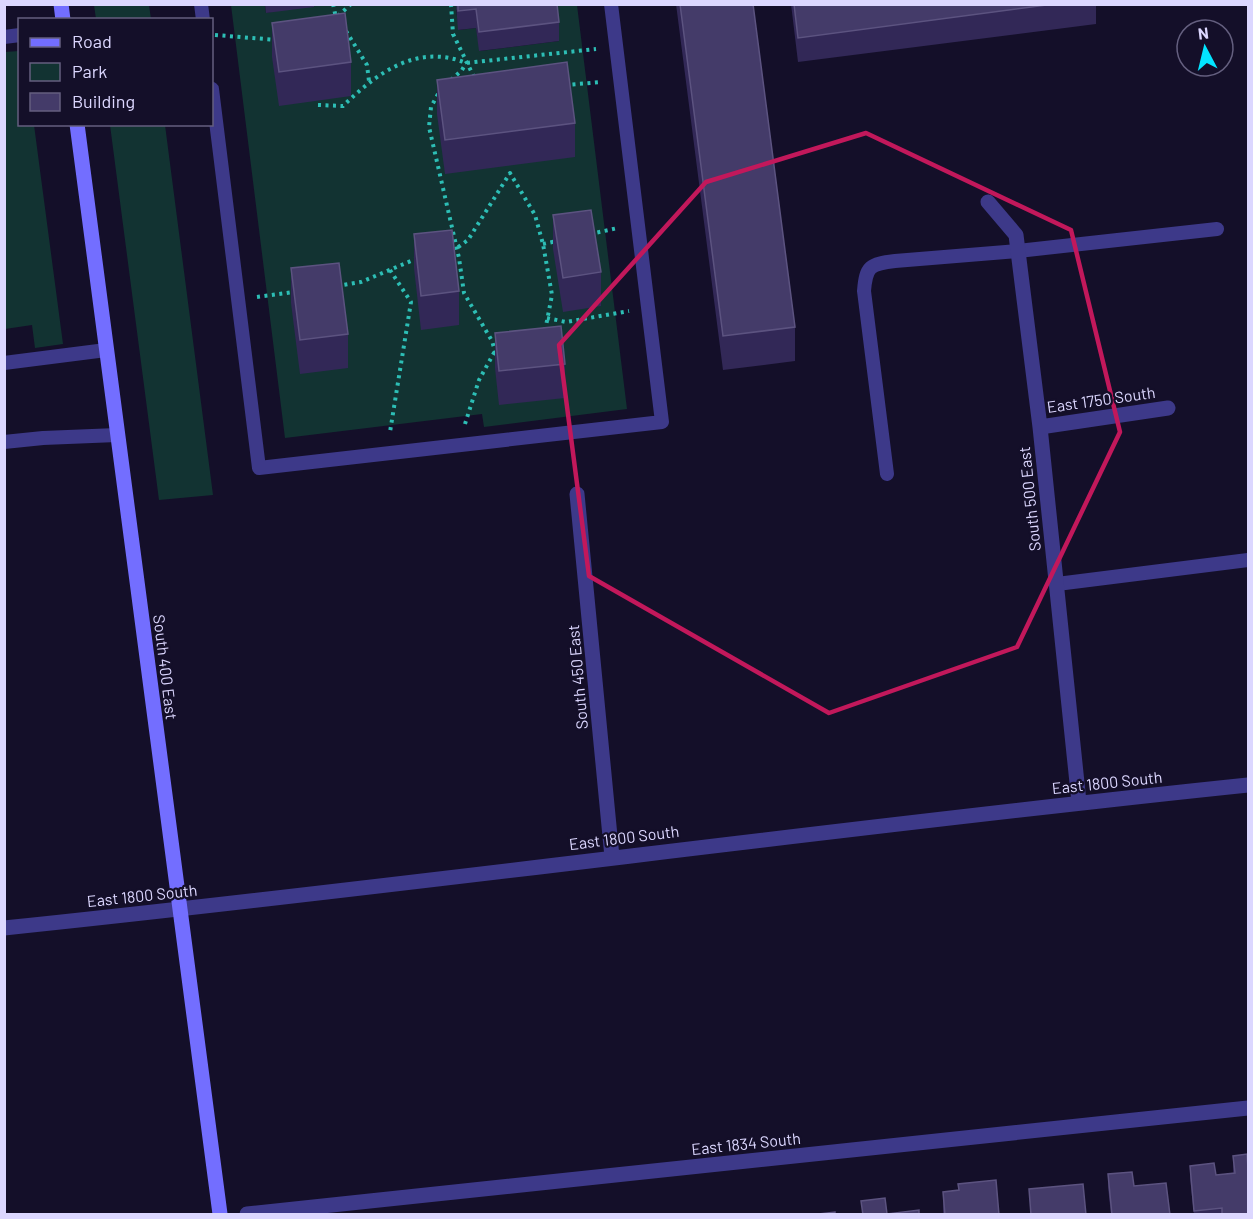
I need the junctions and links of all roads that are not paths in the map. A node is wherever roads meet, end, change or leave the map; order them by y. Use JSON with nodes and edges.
{"nodes":[{"id":1,"x":611,"y":4,"type":"edge"},
{"id":2,"x":213,"y":98,"type":"edge"},
{"id":3,"x":76,"y":126,"type":"edge"},
{"id":4,"x":987,"y":202,"type":"dead end"},
{"id":5,"x":1217,"y":230,"type":"dead end"},
{"id":6,"x":1018,"y":251,"type":"junction"},
{"id":7,"x":106,"y":350,"type":"junction"},
{"id":8,"x":4,"y":363,"type":"edge"},
{"id":9,"x":1168,"y":408,"type":"dead end"},
{"id":10,"x":1040,"y":427,"type":"junction"},
{"id":11,"x":117,"y":435,"type":"junction"},
{"id":12,"x":4,"y":442,"type":"edge"},
{"id":13,"x":887,"y":474,"type":"dead end"},
{"id":14,"x":577,"y":494,"type":"dead end"},
{"id":15,"x":1248,"y":560,"type":"edge"},
{"id":16,"x":1057,"y":584,"type":"junction"},
{"id":17,"x":1248,"y":785,"type":"edge"},
{"id":18,"x":1080,"y":802,"type":"junction"},
{"id":19,"x":612,"y":856,"type":"junction"},
{"id":20,"x":179,"y":909,"type":"junction"},
{"id":21,"x":4,"y":927,"type":"edge"},
{"id":22,"x":1248,"y":1108,"type":"edge"},
{"id":23,"x":220,"y":1215,"type":"edge"},
{"id":24,"x":247,"y":1215,"type":"edge"}],
"edges":[{"from":1,"to":2,"type":"lane"},
{"from":3,"to":7,"type":"street","name":"South 400 East"},
{"from":4,"to":6,"type":"street","name":"South 500 East"},
{"from":5,"to":6,"type":"lane"},
{"from":6,"to":10,"type":"street","name":"South 500 East"},
{"from":6,"to":13,"type":"lane"},
{"from":7,"to":8,"type":"lane"},
{"from":7,"to":11,"type":"street","name":"South 400 East"},
{"from":9,"to":10,"type":"street","name":"East 1750 South"},
{"from":10,"to":16,"type":"street","name":"South 500 East"},
{"from":11,"to":12,"type":"lane"},
{"from":11,"to":20,"type":"street","name":"South 400 East"},
{"from":14,"to":19,"type":"street","name":"South 450 East"},
{"from":15,"to":16,"type":"lane"},
{"from":16,"to":18,"type":"street","name":"South 500 East"},
{"from":17,"to":18,"type":"street","name":"East 1800 South"},
{"from":18,"to":19,"type":"street","name":"East 1800 South"},
{"from":19,"to":20,"type":"street","name":"East 1800 South"},
{"from":20,"to":21,"type":"street","name":"East 1800 South"},
{"from":20,"to":23,"type":"street","name":"South 400 East"},
{"from":22,"to":24,"type":"street","name":"East 1834 South"}]}
